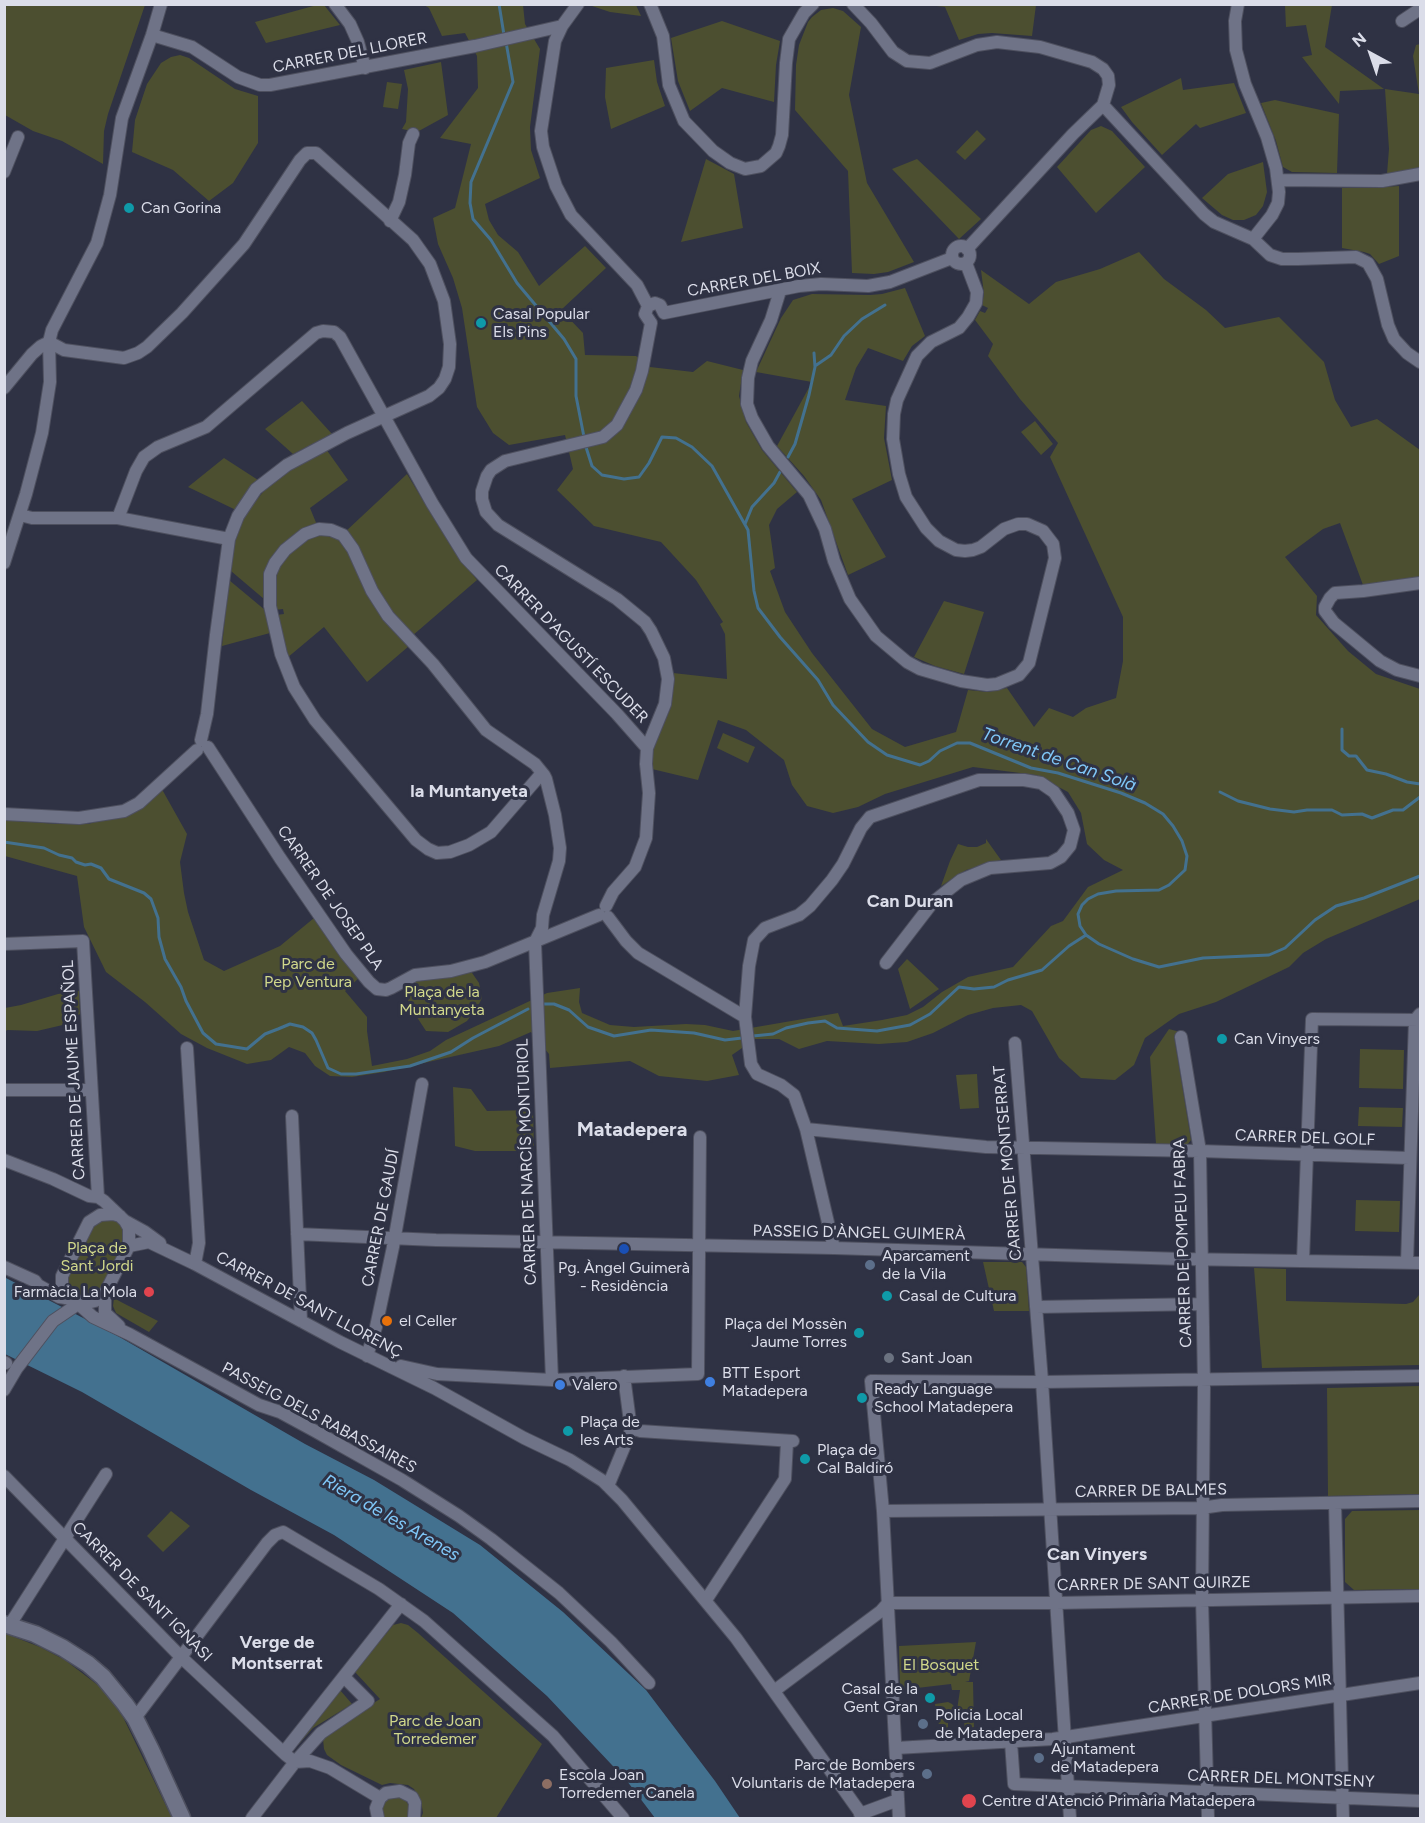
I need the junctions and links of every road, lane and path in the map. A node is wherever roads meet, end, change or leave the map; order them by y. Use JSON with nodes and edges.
{"nodes":[{"id":1,"x":161,"y":4,"type":"edge"},
{"id":2,"x":334,"y":4,"type":"edge"},
{"id":3,"x":578,"y":4,"type":"edge"},
{"id":4,"x":650,"y":4,"type":"edge"},
{"id":5,"x":813,"y":4,"type":"edge"},
{"id":6,"x":853,"y":4,"type":"edge"},
{"id":7,"x":1238,"y":4,"type":"edge"},
{"id":8,"x":1420,"y":9,"type":"edge"},
{"id":9,"x":1402,"y":21,"type":"dead end"},
{"id":10,"x":562,"y":26,"type":"junction"},
{"id":11,"x":153,"y":35,"type":"junction"},
{"id":12,"x":365,"y":68,"type":"junction"},
{"id":13,"x":1103,"y":105,"type":"junction"},
{"id":14,"x":413,"y":134,"type":"dead end"},
{"id":15,"x":18,"y":137,"type":"dead end"},
{"id":16,"x":4,"y":172,"type":"edge"},
{"id":17,"x":1420,"y":174,"type":"edge"},
{"id":18,"x":1278,"y":180,"type":"junction"},
{"id":19,"x":390,"y":221,"type":"junction"},
{"id":20,"x":1253,"y":238,"type":"junction"},
{"id":21,"x":968,"y":249,"type":"junction"},
{"id":22,"x":952,"y":258,"type":"junction"},
{"id":23,"x":966,"y":263,"type":"junction"},
{"id":24,"x":780,"y":291,"type":"junction"},
{"id":25,"x":648,"y":306,"type":"junction"},
{"id":26,"x":664,"y":313,"type":"junction"},
{"id":27,"x":651,"y":323,"type":"junction"},
{"id":28,"x":49,"y":342,"type":"junction"},
{"id":29,"x":1420,"y":362,"type":"edge"},
{"id":30,"x":4,"y":388,"type":"edge"},
{"id":31,"x":382,"y":417,"type":"junction"},
{"id":32,"x":20,"y":516,"type":"junction"},
{"id":33,"x":118,"y":518,"type":"junction"},
{"id":34,"x":229,"y":539,"type":"junction"},
{"id":35,"x":4,"y":563,"type":"edge"},
{"id":36,"x":1420,"y":583,"type":"edge"},
{"id":37,"x":1420,"y":676,"type":"edge"},
{"id":38,"x":202,"y":746,"type":"junction"},
{"id":39,"x":647,"y":748,"type":"junction"},
{"id":40,"x":542,"y":773,"type":"junction"},
{"id":41,"x":4,"y":814,"type":"edge"},
{"id":42,"x":604,"y":912,"type":"junction"},
{"id":43,"x":535,"y":942,"type":"junction"},
{"id":44,"x":4,"y":944,"type":"edge"},
{"id":45,"x":886,"y":963,"type":"dead end"},
{"id":46,"x":745,"y":1017,"type":"junction"},
{"id":47,"x":1419,"y":1018,"type":"edge"},
{"id":48,"x":1181,"y":1037,"type":"dead end"},
{"id":49,"x":1015,"y":1043,"type":"dead end"},
{"id":50,"x":187,"y":1048,"type":"dead end"},
{"id":51,"x":422,"y":1084,"type":"dead end"},
{"id":52,"x":4,"y":1090,"type":"edge"},
{"id":53,"x":90,"y":1090,"type":"junction"},
{"id":54,"x":291,"y":1116,"type":"dead end"},
{"id":55,"x":806,"y":1129,"type":"junction"},
{"id":56,"x":700,"y":1137,"type":"dead end"},
{"id":57,"x":1023,"y":1148,"type":"junction"},
{"id":58,"x":1200,"y":1150,"type":"junction"},
{"id":59,"x":1308,"y":1155,"type":"junction"},
{"id":60,"x":1409,"y":1158,"type":"junction"},
{"id":61,"x":4,"y":1160,"type":"edge"},
{"id":62,"x":93,"y":1197,"type":"junction"},
{"id":63,"x":122,"y":1219,"type":"junction"},
{"id":64,"x":89,"y":1222,"type":"junction"},
{"id":65,"x":297,"y":1234,"type":"junction"},
{"id":66,"x":394,"y":1238,"type":"junction"},
{"id":67,"x":547,"y":1242,"type":"junction"},
{"id":68,"x":129,"y":1246,"type":"junction"},
{"id":69,"x":700,"y":1246,"type":"junction"},
{"id":70,"x":834,"y":1248,"type":"junction"},
{"id":71,"x":170,"y":1252,"type":"junction"},
{"id":72,"x":1032,"y":1254,"type":"junction"},
{"id":73,"x":1201,"y":1259,"type":"junction"},
{"id":74,"x":1303,"y":1261,"type":"junction"},
{"id":75,"x":1407,"y":1263,"type":"junction"},
{"id":76,"x":1420,"y":1263,"type":"edge"},
{"id":77,"x":195,"y":1264,"type":"junction"},
{"id":78,"x":66,"y":1266,"type":"junction"},
{"id":79,"x":4,"y":1267,"type":"edge"},
{"id":80,"x":35,"y":1281,"type":"junction"},
{"id":81,"x":105,"y":1293,"type":"junction"},
{"id":82,"x":60,"y":1294,"type":"junction"},
{"id":83,"x":75,"y":1302,"type":"junction"},
{"id":84,"x":1202,"y":1304,"type":"junction"},
{"id":85,"x":1036,"y":1307,"type":"junction"},
{"id":86,"x":53,"y":1321,"type":"junction"},
{"id":87,"x":302,"y":1321,"type":"junction"},
{"id":88,"x":129,"y":1334,"type":"junction"},
{"id":89,"x":367,"y":1356,"type":"junction"},
{"id":90,"x":379,"y":1362,"type":"junction"},
{"id":91,"x":9,"y":1364,"type":"edge"},
{"id":92,"x":438,"y":1374,"type":"junction"},
{"id":93,"x":624,"y":1376,"type":"junction"},
{"id":94,"x":1420,"y":1376,"type":"edge"},
{"id":95,"x":1203,"y":1379,"type":"junction"},
{"id":96,"x":552,"y":1380,"type":"junction"},
{"id":97,"x":1042,"y":1382,"type":"junction"},
{"id":98,"x":435,"y":1389,"type":"junction"},
{"id":99,"x":4,"y":1390,"type":"edge"},
{"id":100,"x":632,"y":1428,"type":"junction"},
{"id":101,"x":106,"y":1474,"type":"dead end"},
{"id":102,"x":4,"y":1476,"type":"edge"},
{"id":103,"x":608,"y":1486,"type":"junction"},
{"id":104,"x":1420,"y":1501,"type":"edge"},
{"id":105,"x":1335,"y":1503,"type":"junction"},
{"id":106,"x":1202,"y":1508,"type":"junction"},
{"id":107,"x":1049,"y":1510,"type":"junction"},
{"id":108,"x":883,"y":1511,"type":"junction"},
{"id":109,"x":65,"y":1538,"type":"junction"},
{"id":110,"x":1420,"y":1596,"type":"edge"},
{"id":111,"x":1339,"y":1598,"type":"junction"},
{"id":112,"x":1202,"y":1599,"type":"junction"},
{"id":113,"x":706,"y":1600,"type":"junction"},
{"id":114,"x":888,"y":1603,"type":"junction"},
{"id":115,"x":1056,"y":1603,"type":"junction"},
{"id":116,"x":401,"y":1604,"type":"junction"},
{"id":117,"x":7,"y":1625,"type":"edge"},
{"id":118,"x":181,"y":1657,"type":"junction"},
{"id":119,"x":344,"y":1677,"type":"junction"},
{"id":120,"x":650,"y":1683,"type":"dead end"},
{"id":121,"x":1420,"y":1683,"type":"edge"},
{"id":122,"x":774,"y":1691,"type":"junction"},
{"id":123,"x":1341,"y":1695,"type":"junction"},
{"id":124,"x":1204,"y":1716,"type":"junction"},
{"id":125,"x":135,"y":1719,"type":"junction"},
{"id":126,"x":1064,"y":1738,"type":"junction"},
{"id":127,"x":1011,"y":1742,"type":"junction"},
{"id":128,"x":896,"y":1748,"type":"junction"},
{"id":129,"x":284,"y":1752,"type":"junction"},
{"id":130,"x":295,"y":1762,"type":"junction"},
{"id":131,"x":1068,"y":1788,"type":"junction"},
{"id":132,"x":1207,"y":1793,"type":"junction"},
{"id":133,"x":1342,"y":1797,"type":"junction"},
{"id":134,"x":380,"y":1798,"type":"junction"},
{"id":135,"x":898,"y":1800,"type":"junction"},
{"id":136,"x":1420,"y":1801,"type":"edge"},
{"id":137,"x":862,"y":1816,"type":"edge"},
{"id":138,"x":182,"y":1818,"type":"edge"},
{"id":139,"x":252,"y":1818,"type":"edge"},
{"id":140,"x":378,"y":1818,"type":"edge"},
{"id":141,"x":414,"y":1818,"type":"edge"},
{"id":142,"x":623,"y":1818,"type":"edge"},
{"id":143,"x":899,"y":1818,"type":"edge"},
{"id":144,"x":1070,"y":1818,"type":"edge"},
{"id":145,"x":1208,"y":1818,"type":"edge"},
{"id":146,"x":1343,"y":1818,"type":"edge"}],
"edges":[{"from":1,"to":11,"type":"street"},
{"from":2,"to":12,"type":"street"},
{"from":3,"to":10,"type":"street"},
{"from":4,"to":5,"type":"street"},
{"from":6,"to":13,"type":"street"},
{"from":7,"to":18,"type":"street"},
{"from":8,"to":9,"type":"street"},
{"from":10,"to":12,"type":"street","name":"CARRER DEL LLORER"},
{"from":10,"to":25,"type":"street"},
{"from":11,"to":12,"type":"street","name":"CARRER DEL LLORER"},
{"from":11,"to":28,"type":"street"},
{"from":13,"to":20,"type":"street"},
{"from":13,"to":21,"type":"street"},
{"from":14,"to":19,"type":"street"},
{"from":15,"to":16,"type":"street"},
{"from":17,"to":18,"type":"street"},
{"from":18,"to":20,"type":"street"},
{"from":19,"to":28,"type":"street"},
{"from":19,"to":31,"type":"street"},
{"from":20,"to":29,"type":"street"},
{"from":21,"to":22,"type":"street"},
{"from":21,"to":23,"type":"street"},
{"from":22,"to":23,"type":"street"},
{"from":22,"to":24,"type":"street","name":"CARRER DEL BOIX"},
{"from":23,"to":24,"type":"street"},
{"from":24,"to":26,"type":"street","name":"CARRER DEL BOIX"},
{"from":25,"to":26,"type":"street"},
{"from":25,"to":27,"type":"street"},
{"from":26,"to":27,"type":"street"},
{"from":27,"to":39,"type":"street"},
{"from":28,"to":30,"type":"street"},
{"from":28,"to":32,"type":"street"},
{"from":31,"to":33,"type":"street","name":"CARRER D'AGUSTÍ ESCUDER"},
{"from":31,"to":34,"type":"street"},
{"from":31,"to":39,"type":"street","name":"CARRER D'AGUSTÍ ESCUDER"},
{"from":32,"to":33,"type":"street"},
{"from":32,"to":35,"type":"street"},
{"from":33,"to":34,"type":"street"},
{"from":34,"to":38,"type":"street"},
{"from":36,"to":37,"type":"street"},
{"from":38,"to":41,"type":"street"},
{"from":38,"to":43,"type":"street","name":"CARRER DE JOSEP PLA"},
{"from":39,"to":42,"type":"street","name":"CARRER D'AGUSTÍ ESCUDER"},
{"from":40,"to":40,"type":"street"},
{"from":40,"to":43,"type":"street","name":"CARRER DE NARCÍS MONTURIOL"},
{"from":42,"to":43,"type":"street","name":"CARRER DE JOSEP PLA"},
{"from":42,"to":46,"type":"street"},
{"from":43,"to":67,"type":"street","name":"CARRER DE NARCÍS MONTURIOL"},
{"from":44,"to":53,"type":"street","name":"CARRER DE JAUME ESPAÑOL"},
{"from":45,"to":46,"type":"street"},
{"from":46,"to":55,"type":"street"},
{"from":47,"to":59,"type":"street"},
{"from":47,"to":60,"type":"street"},
{"from":48,"to":58,"type":"street","name":"CARRER DE POMPEU FABRA"},
{"from":49,"to":57,"type":"street","name":"CARRER DE MONTSERRAT"},
{"from":50,"to":77,"type":"street"},
{"from":51,"to":66,"type":"street","name":"CARRER DE GAUDÍ"},
{"from":52,"to":53,"type":"street"},
{"from":53,"to":62,"type":"street","name":"CARRER DE JAUME ESPAÑOL"},
{"from":54,"to":65,"type":"street"},
{"from":55,"to":57,"type":"street","name":"CARRER DEL GOLF"},
{"from":55,"to":70,"type":"street"},
{"from":56,"to":69,"type":"street"},
{"from":57,"to":58,"type":"street","name":"CARRER DEL GOLF"},
{"from":57,"to":72,"type":"street","name":"CARRER DE MONTSERRAT"},
{"from":58,"to":59,"type":"street","name":"CARRER DEL GOLF"},
{"from":58,"to":73,"type":"street","name":"CARRER DE POMPEU FABRA"},
{"from":59,"to":60,"type":"street","name":"CARRER DEL GOLF"},
{"from":59,"to":74,"type":"street"},
{"from":60,"to":75,"type":"street"},
{"from":61,"to":62,"type":"street","name":"CARRER DE SANT LLORENÇ"},
{"from":62,"to":63,"type":"street","name":"CARRER DE SANT LLORENÇ"},
{"from":62,"to":64,"type":"street","name":"CARRER DE JAUME ESPAÑOL"},
{"from":63,"to":64,"type":"street"},
{"from":63,"to":68,"type":"street"},
{"from":63,"to":71,"type":"street","name":"CARRER DE SANT LLORENÇ"},
{"from":64,"to":78,"type":"street"},
{"from":65,"to":66,"type":"street","name":"PASSEIG D'ÀNGEL GUIMERÀ"},
{"from":65,"to":87,"type":"street"},
{"from":66,"to":67,"type":"street","name":"PASSEIG D'ÀNGEL GUIMERÀ"},
{"from":66,"to":89,"type":"street","name":"CARRER DE GAUDÍ"},
{"from":67,"to":69,"type":"street","name":"PASSEIG D'ÀNGEL GUIMERÀ"},
{"from":67,"to":96,"type":"street","name":"CARRER DE NARCÍS MONTURIOL"},
{"from":68,"to":71,"type":"street","name":"CARRER DE SANT LLORENÇ"},
{"from":68,"to":81,"type":"street"},
{"from":69,"to":70,"type":"street","name":"PASSEIG D'ÀNGEL GUIMERÀ"},
{"from":69,"to":93,"type":"street"},
{"from":70,"to":72,"type":"street","name":"PASSEIG D'ÀNGEL GUIMERÀ"},
{"from":71,"to":77,"type":"street","name":"CARRER DE SANT LLORENÇ"},
{"from":72,"to":73,"type":"street","name":"PASSEIG D'ÀNGEL GUIMERÀ"},
{"from":72,"to":85,"type":"street","name":"CARRER DE MONTSERRAT"},
{"from":73,"to":74,"type":"street","name":"PASSEIG D'ÀNGEL GUIMERÀ"},
{"from":73,"to":84,"type":"street","name":"CARRER DE POMPEU FABRA"},
{"from":74,"to":75,"type":"street","name":"PASSEIG D'ÀNGEL GUIMERÀ"},
{"from":75,"to":76,"type":"street","name":"PASSEIG D'ÀNGEL GUIMERÀ"},
{"from":77,"to":87,"type":"street","name":"CARRER DE SANT LLORENÇ"},
{"from":78,"to":80,"type":"street"},
{"from":78,"to":82,"type":"street"},
{"from":79,"to":80,"type":"street"},
{"from":80,"to":82,"type":"street"},
{"from":81,"to":83,"type":"street"},
{"from":81,"to":88,"type":"street","name":"PASSEIG DELS RABASSAIRES"},
{"from":82,"to":83,"type":"street"},
{"from":82,"to":86,"type":"street"},
{"from":83,"to":86,"type":"street"},
{"from":83,"to":88,"type":"street","name":"PASSEIG DELS RABASSAIRES"},
{"from":84,"to":85,"type":"street"},
{"from":84,"to":95,"type":"street","name":"CARRER DE POMPEU FABRA"},
{"from":85,"to":97,"type":"street","name":"CARRER DE MONTSERRAT"},
{"from":86,"to":91,"type":"street"},
{"from":87,"to":89,"type":"street","name":"CARRER DE SANT LLORENÇ"},
{"from":88,"to":120,"type":"street","name":"PASSEIG DELS RABASSAIRES"},
{"from":89,"to":90,"type":"street","name":"CARRER DE SANT LLORENÇ"},
{"from":90,"to":92,"type":"street"},
{"from":90,"to":98,"type":"street","name":"CARRER DE SANT LLORENÇ"},
{"from":91,"to":99,"type":"street"},
{"from":92,"to":96,"type":"street"},
{"from":92,"to":98,"type":"street"},
{"from":93,"to":96,"type":"street"},
{"from":93,"to":100,"type":"street"},
{"from":94,"to":95,"type":"street"},
{"from":95,"to":97,"type":"street"},
{"from":95,"to":106,"type":"street","name":"CARRER DE POMPEU FABRA"},
{"from":97,"to":107,"type":"street","name":"CARRER DE MONTSERRAT"},
{"from":97,"to":108,"type":"street"},
{"from":98,"to":103,"type":"street","name":"CARRER DE SANT LLORENÇ"},
{"from":100,"to":103,"type":"street"},
{"from":100,"to":113,"type":"street"},
{"from":101,"to":109,"type":"street"},
{"from":102,"to":109,"type":"street","name":"CARRER DE SANT IGNASI"},
{"from":103,"to":113,"type":"street","name":"CARRER DE SANT LLORENÇ"},
{"from":104,"to":105,"type":"street","name":"CARRER DE BALMES"},
{"from":105,"to":106,"type":"street","name":"CARRER DE BALMES"},
{"from":105,"to":111,"type":"street"},
{"from":106,"to":107,"type":"street","name":"CARRER DE BALMES"},
{"from":106,"to":112,"type":"street","name":"CARRER DE POMPEU FABRA"},
{"from":107,"to":108,"type":"street","name":"CARRER DE BALMES"},
{"from":107,"to":115,"type":"street","name":"CARRER DE MONTSERRAT"},
{"from":108,"to":114,"type":"street"},
{"from":109,"to":117,"type":"street"},
{"from":109,"to":118,"type":"street","name":"CARRER DE SANT IGNASI"},
{"from":110,"to":111,"type":"street","name":"CARRER DE SANT QUIRZE"},
{"from":111,"to":112,"type":"street","name":"CARRER DE SANT QUIRZE"},
{"from":111,"to":123,"type":"street"},
{"from":112,"to":115,"type":"street","name":"CARRER DE SANT QUIRZE"},
{"from":112,"to":124,"type":"street","name":"CARRER DE POMPEU FABRA"},
{"from":113,"to":122,"type":"street","name":"CARRER DE SANT LLORENÇ"},
{"from":114,"to":115,"type":"street","name":"CARRER DE SANT QUIRZE"},
{"from":114,"to":122,"type":"street"},
{"from":114,"to":128,"type":"street"},
{"from":115,"to":126,"type":"street","name":"CARRER DE MONTSERRAT"},
{"from":116,"to":118,"type":"street"},
{"from":116,"to":119,"type":"street"},
{"from":116,"to":142,"type":"street"},
{"from":117,"to":125,"type":"street"},
{"from":118,"to":125,"type":"street"},
{"from":118,"to":129,"type":"street","name":"CARRER DE SANT IGNASI"},
{"from":119,"to":129,"type":"street"},
{"from":119,"to":130,"type":"street"},
{"from":121,"to":123,"type":"street","name":"CARRER DE DOLORS MIR"},
{"from":122,"to":137,"type":"street","name":"CARRER DE SANT LLORENÇ"},
{"from":123,"to":124,"type":"street","name":"CARRER DE DOLORS MIR"},
{"from":123,"to":133,"type":"street"},
{"from":124,"to":126,"type":"street","name":"CARRER DE DOLORS MIR"},
{"from":124,"to":132,"type":"street","name":"CARRER DE POMPEU FABRA"},
{"from":125,"to":138,"type":"street"},
{"from":126,"to":127,"type":"street","name":"CARRER DE DOLORS MIR"},
{"from":126,"to":131,"type":"street","name":"CARRER DE MONTSERRAT"},
{"from":127,"to":128,"type":"street","name":"CARRER DE DOLORS MIR"},
{"from":127,"to":131,"type":"street","name":"CARRER DEL MONTSENY"},
{"from":128,"to":135,"type":"street"},
{"from":129,"to":130,"type":"street","name":"CARRER DE SANT IGNASI"},
{"from":130,"to":134,"type":"street"},
{"from":130,"to":139,"type":"street"},
{"from":131,"to":132,"type":"street","name":"CARRER DEL MONTSENY"},
{"from":131,"to":144,"type":"street","name":"CARRER DE MONTSERRAT"},
{"from":132,"to":133,"type":"street","name":"CARRER DEL MONTSENY"},
{"from":132,"to":145,"type":"street","name":"CARRER DE POMPEU FABRA"},
{"from":133,"to":136,"type":"street","name":"CARRER DEL MONTSENY"},
{"from":133,"to":146,"type":"street"},
{"from":134,"to":140,"type":"street"},
{"from":134,"to":141,"type":"street"},
{"from":135,"to":137,"type":"street"},
{"from":135,"to":143,"type":"street"}]}
